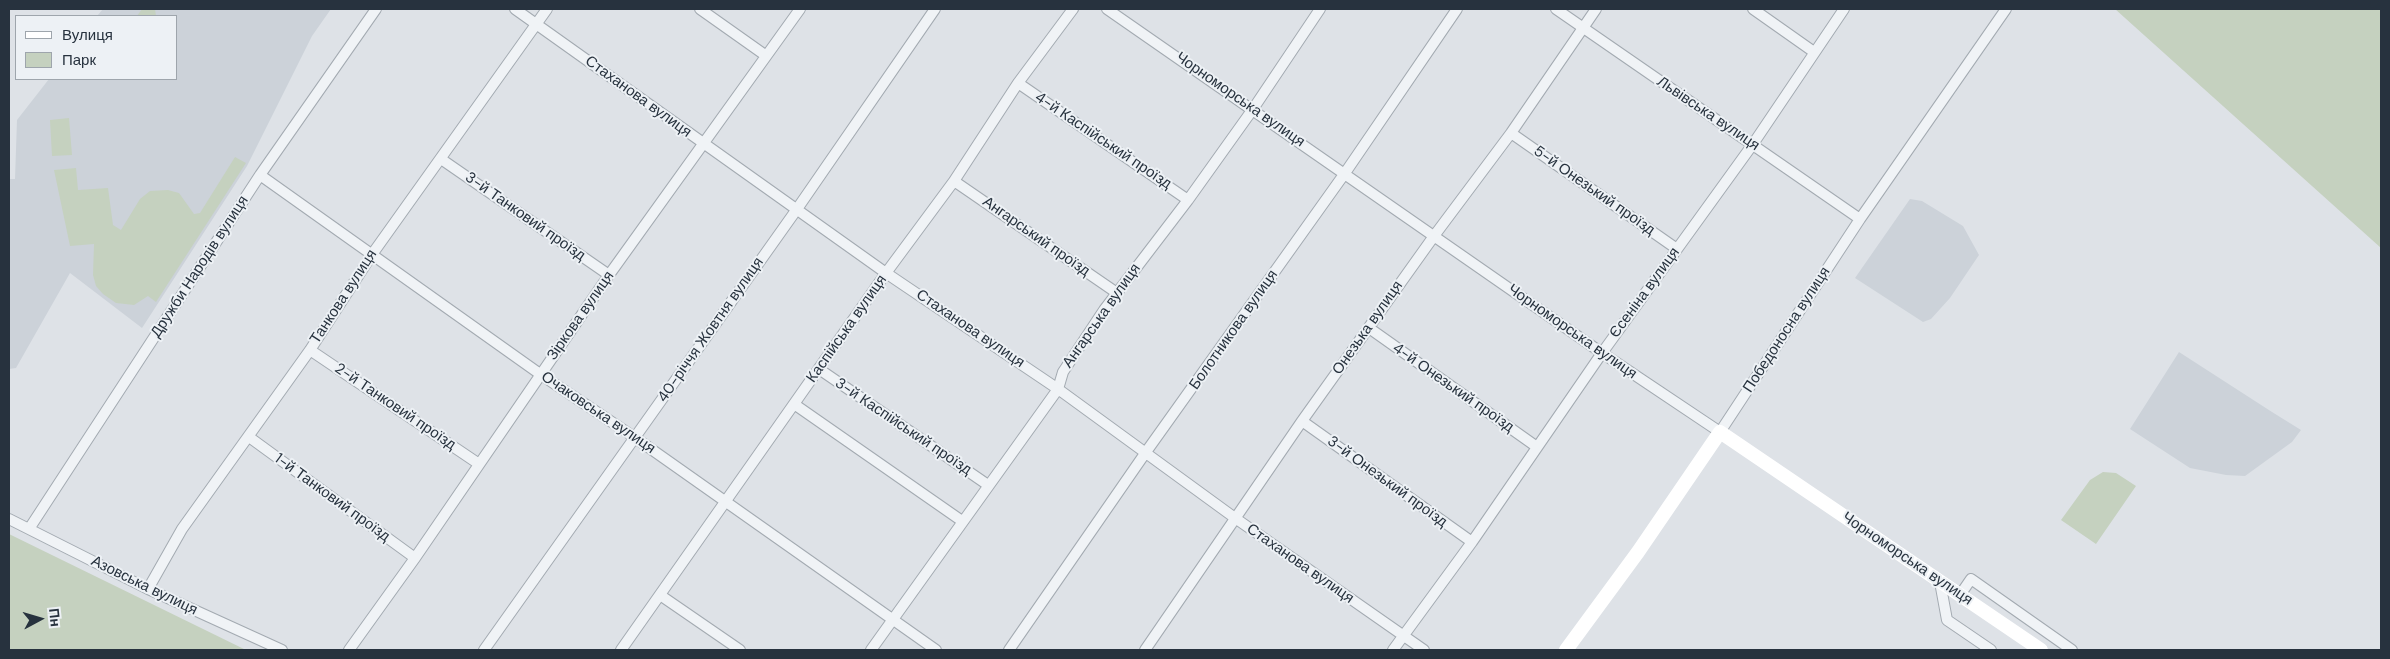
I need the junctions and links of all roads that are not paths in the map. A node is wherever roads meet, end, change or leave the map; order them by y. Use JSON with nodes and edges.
{"nodes":[{"id":1,"x":376,"y":9,"type":"edge"},
{"id":2,"x":515,"y":9,"type":"edge"},
{"id":3,"x":547,"y":9,"type":"edge"},
{"id":4,"x":700,"y":9,"type":"edge"},
{"id":5,"x":800,"y":9,"type":"edge"},
{"id":6,"x":935,"y":9,"type":"edge"},
{"id":7,"x":1073,"y":9,"type":"edge"},
{"id":8,"x":1106,"y":9,"type":"edge"},
{"id":9,"x":1320,"y":9,"type":"edge"},
{"id":10,"x":1457,"y":9,"type":"edge"},
{"id":11,"x":1556,"y":9,"type":"edge"},
{"id":12,"x":1596,"y":9,"type":"edge"},
{"id":13,"x":1753,"y":9,"type":"edge"},
{"id":14,"x":1844,"y":9,"type":"edge"},
{"id":15,"x":2006,"y":9,"type":"edge"},
{"id":16,"x":536,"y":23,"type":"junction"},
{"id":17,"x":1582,"y":28,"type":"junction"},
{"id":18,"x":1814,"y":52,"type":"junction"},
{"id":19,"x":765,"y":55,"type":"junction"},
{"id":20,"x":1018,"y":83,"type":"junction"},
{"id":21,"x":1253,"y":109,"type":"junction"},
{"id":22,"x":1512,"y":133,"type":"junction"},
{"id":23,"x":702,"y":144,"type":"junction"},
{"id":24,"x":1753,"y":144,"type":"junction"},
{"id":25,"x":442,"y":159,"type":"junction"},
{"id":26,"x":1345,"y":174,"type":"junction"},
{"id":27,"x":260,"y":175,"type":"junction"},
{"id":28,"x":954,"y":181,"type":"junction"},
{"id":29,"x":1188,"y":200,"type":"junction"},
{"id":30,"x":797,"y":209,"type":"junction"},
{"id":31,"x":1860,"y":219,"type":"junction"},
{"id":32,"x":1434,"y":236,"type":"junction"},
{"id":33,"x":1677,"y":248,"type":"junction"},
{"id":34,"x":372,"y":253,"type":"junction"},
{"id":35,"x":886,"y":273,"type":"junction"},
{"id":36,"x":609,"y":275,"type":"junction"},
{"id":37,"x":1117,"y":293,"type":"junction"},
{"id":38,"x":1369,"y":328,"type":"junction"},
{"id":39,"x":310,"y":350,"type":"junction"},
{"id":40,"x":1602,"y":353,"type":"junction"},
{"id":41,"x":818,"y":369,"type":"junction"},
{"id":42,"x":540,"y":374,"type":"junction"},
{"id":43,"x":1058,"y":388,"type":"junction"},
{"id":44,"x":794,"y":404,"type":"junction"},
{"id":45,"x":1302,"y":421,"type":"junction"},
{"id":46,"x":1720,"y":432,"type":"junction"},
{"id":47,"x":249,"y":437,"type":"junction"},
{"id":48,"x":634,"y":437,"type":"junction"},
{"id":49,"x":1537,"y":447,"type":"junction"},
{"id":50,"x":1146,"y":452,"type":"junction"},
{"id":51,"x":479,"y":464,"type":"junction"},
{"id":52,"x":988,"y":485,"type":"junction"},
{"id":53,"x":727,"y":502,"type":"junction"},
{"id":54,"x":1235,"y":518,"type":"junction"},
{"id":55,"x":9,"y":519,"type":"edge"},
{"id":56,"x":962,"y":521,"type":"junction"},
{"id":57,"x":29,"y":529,"type":"junction"},
{"id":58,"x":1472,"y":542,"type":"junction"},
{"id":59,"x":415,"y":558,"type":"junction"},
{"id":60,"x":1940,"y":582,"type":"junction"},
{"id":61,"x":148,"y":589,"type":"junction"},
{"id":62,"x":1960,"y":595,"type":"junction"},
{"id":63,"x":660,"y":596,"type":"junction"},
{"id":64,"x":893,"y":620,"type":"junction"},
{"id":65,"x":1403,"y":636,"type":"junction"},
{"id":66,"x":282,"y":650,"type":"edge"},
{"id":67,"x":349,"y":650,"type":"edge"},
{"id":68,"x":484,"y":650,"type":"edge"},
{"id":69,"x":621,"y":650,"type":"edge"},
{"id":70,"x":740,"y":650,"type":"edge"},
{"id":71,"x":871,"y":650,"type":"edge"},
{"id":72,"x":936,"y":650,"type":"edge"},
{"id":73,"x":1009,"y":650,"type":"edge"},
{"id":74,"x":1145,"y":650,"type":"edge"},
{"id":75,"x":1394,"y":650,"type":"edge"},
{"id":76,"x":1424,"y":650,"type":"edge"},
{"id":77,"x":1566,"y":650,"type":"edge"},
{"id":78,"x":1991,"y":650,"type":"edge"},
{"id":79,"x":2040,"y":650,"type":"edge"},
{"id":80,"x":2072,"y":650,"type":"edge"}],
"edges":[{"from":1,"to":27,"type":"street","name":"Дружби Народів вулиця"},
{"from":2,"to":16,"type":"street","name":"Стаханова вулиця"},
{"from":3,"to":16,"type":"street","name":"Танкова вулиця"},
{"from":4,"to":19,"type":"street"},
{"from":5,"to":19,"type":"street","name":"Зіркова вулиця"},
{"from":6,"to":30,"type":"street","name":"40-річчя Жовтня вулиця"},
{"from":7,"to":20,"type":"street","name":"Каспійська вулиця"},
{"from":8,"to":21,"type":"street","name":"Чорноморська вулиця"},
{"from":9,"to":21,"type":"street","name":"Ангарська вулиця"},
{"from":10,"to":26,"type":"street","name":"Болотникова вулиця"},
{"from":11,"to":17,"type":"street","name":"Львівська вулиця"},
{"from":12,"to":17,"type":"street","name":"Онезька вулиця"},
{"from":13,"to":18,"type":"street"},
{"from":14,"to":18,"type":"street","name":"Єсеніна вулиця"},
{"from":15,"to":31,"type":"street","name":"Победоносна вулиця"},
{"from":16,"to":23,"type":"street","name":"Стаханова вулиця"},
{"from":16,"to":25,"type":"street","name":"Танкова вулиця"},
{"from":17,"to":22,"type":"street","name":"Онезька вулиця"},
{"from":17,"to":24,"type":"street","name":"Львівська вулиця"},
{"from":18,"to":24,"type":"street","name":"Єсеніна вулиця"},
{"from":19,"to":23,"type":"street","name":"Зіркова вулиця"},
{"from":20,"to":28,"type":"street","name":"Каспійська вулиця"},
{"from":20,"to":29,"type":"street","name":"4-й Каспійський проїзд"},
{"from":21,"to":26,"type":"street","name":"Чорноморська вулиця"},
{"from":21,"to":29,"type":"street","name":"Ангарська вулиця"},
{"from":22,"to":32,"type":"street","name":"Онезька вулиця"},
{"from":22,"to":33,"type":"street","name":"5-й Онезький проїзд"},
{"from":23,"to":30,"type":"street","name":"Стаханова вулиця"},
{"from":23,"to":36,"type":"street","name":"Зіркова вулиця"},
{"from":24,"to":31,"type":"street","name":"Львівська вулиця"},
{"from":24,"to":33,"type":"street","name":"Єсеніна вулиця"},
{"from":25,"to":34,"type":"street","name":"Танкова вулиця"},
{"from":25,"to":36,"type":"street","name":"3-й Танковий проїзд"},
{"from":26,"to":32,"type":"street","name":"Чорноморська вулиця"},
{"from":26,"to":50,"type":"street","name":"Болотникова вулиця"},
{"from":27,"to":34,"type":"street","name":"Очаковська вулиця"},
{"from":27,"to":57,"type":"street","name":"Дружби Народів вулиця"},
{"from":28,"to":35,"type":"street","name":"Каспійська вулиця"},
{"from":28,"to":37,"type":"street","name":"Ангарський проїзд"},
{"from":29,"to":37,"type":"street","name":"Ангарська вулиця"},
{"from":30,"to":35,"type":"street","name":"Стаханова вулиця"},
{"from":30,"to":48,"type":"street","name":"40-річчя Жовтня вулиця"},
{"from":31,"to":46,"type":"street","name":"Победоносна вулиця"},
{"from":32,"to":38,"type":"street","name":"Онезька вулиця"},
{"from":32,"to":40,"type":"street","name":"Чорноморська вулиця"},
{"from":33,"to":40,"type":"street","name":"Єсеніна вулиця"},
{"from":34,"to":39,"type":"street","name":"Танкова вулиця"},
{"from":34,"to":42,"type":"street","name":"Очаковська вулиця"},
{"from":35,"to":41,"type":"street","name":"Каспійська вулиця"},
{"from":35,"to":43,"type":"street","name":"Стаханова вулиця"},
{"from":36,"to":42,"type":"street","name":"Зіркова вулиця"},
{"from":37,"to":43,"type":"street","name":"Ангарська вулиця"},
{"from":38,"to":45,"type":"street","name":"Онезька вулиця"},
{"from":38,"to":49,"type":"street","name":"4-й Онезький проїзд"},
{"from":39,"to":47,"type":"street","name":"Танкова вулиця"},
{"from":39,"to":51,"type":"street","name":"2-й Танковий проїзд"},
{"from":40,"to":46,"type":"street","name":"Чорноморська вулиця"},
{"from":40,"to":49,"type":"street","name":"Єсеніна вулиця"},
{"from":41,"to":44,"type":"street","name":"Каспійська вулиця"},
{"from":41,"to":52,"type":"street","name":"3-й Каспійський проїзд"},
{"from":42,"to":48,"type":"street","name":"Очаковська вулиця"},
{"from":42,"to":51,"type":"street","name":"Зіркова вулиця"},
{"from":43,"to":50,"type":"street","name":"Стаханова вулиця"},
{"from":43,"to":52,"type":"street","name":"Ангарська вулиця"},
{"from":44,"to":53,"type":"street","name":"Каспійська вулиця"},
{"from":44,"to":56,"type":"street"},
{"from":45,"to":54,"type":"street","name":"Онезька вулиця"},
{"from":45,"to":58,"type":"street","name":"3-й Онезький проїзд"},
{"from":46,"to":60,"type":"street","name":"Чорноморська вулиця"},
{"from":46,"to":77,"type":"street","name":"Победоносна вулиця"},
{"from":47,"to":59,"type":"street","name":"1-й Танковий проїзд"},
{"from":47,"to":61,"type":"street","name":"Танкова вулиця"},
{"from":48,"to":53,"type":"street","name":"Очаковська вулиця"},
{"from":48,"to":68,"type":"street","name":"40-річчя Жовтня вулиця"},
{"from":49,"to":58,"type":"street","name":"Єсеніна вулиця"},
{"from":50,"to":54,"type":"street","name":"Стаханова вулиця"},
{"from":50,"to":73,"type":"street","name":"Болотникова вулиця"},
{"from":51,"to":59,"type":"street","name":"Зіркова вулиця"},
{"from":52,"to":56,"type":"street","name":"Ангарська вулиця"},
{"from":53,"to":63,"type":"street","name":"Каспійська вулиця"},
{"from":53,"to":64,"type":"street","name":"Очаковська вулиця"},
{"from":54,"to":65,"type":"street","name":"Стаханова вулиця"},
{"from":54,"to":74,"type":"street","name":"Онезька вулиця"},
{"from":55,"to":57,"type":"street","name":"Азовська вулиця"},
{"from":56,"to":64,"type":"street","name":"Ангарська вулиця"},
{"from":57,"to":61,"type":"street","name":"Азовська вулиця"},
{"from":58,"to":65,"type":"street","name":"Єсеніна вулиця"},
{"from":59,"to":67,"type":"street","name":"Зіркова вулиця"},
{"from":60,"to":62,"type":"street","name":"Чорноморська вулиця"},
{"from":60,"to":78,"type":"street"},
{"from":61,"to":66,"type":"street","name":"Азовська вулиця"},
{"from":62,"to":79,"type":"street","name":"Чорноморська вулиця"},
{"from":62,"to":80,"type":"street"},
{"from":63,"to":69,"type":"street","name":"Каспійська вулиця"},
{"from":63,"to":70,"type":"street"},
{"from":64,"to":71,"type":"street","name":"Ангарська вулиця"},
{"from":64,"to":72,"type":"street","name":"Очаковська вулиця"},
{"from":65,"to":75,"type":"street","name":"Єсеніна вулиця"},
{"from":65,"to":76,"type":"street","name":"Стаханова вулиця"}]}
